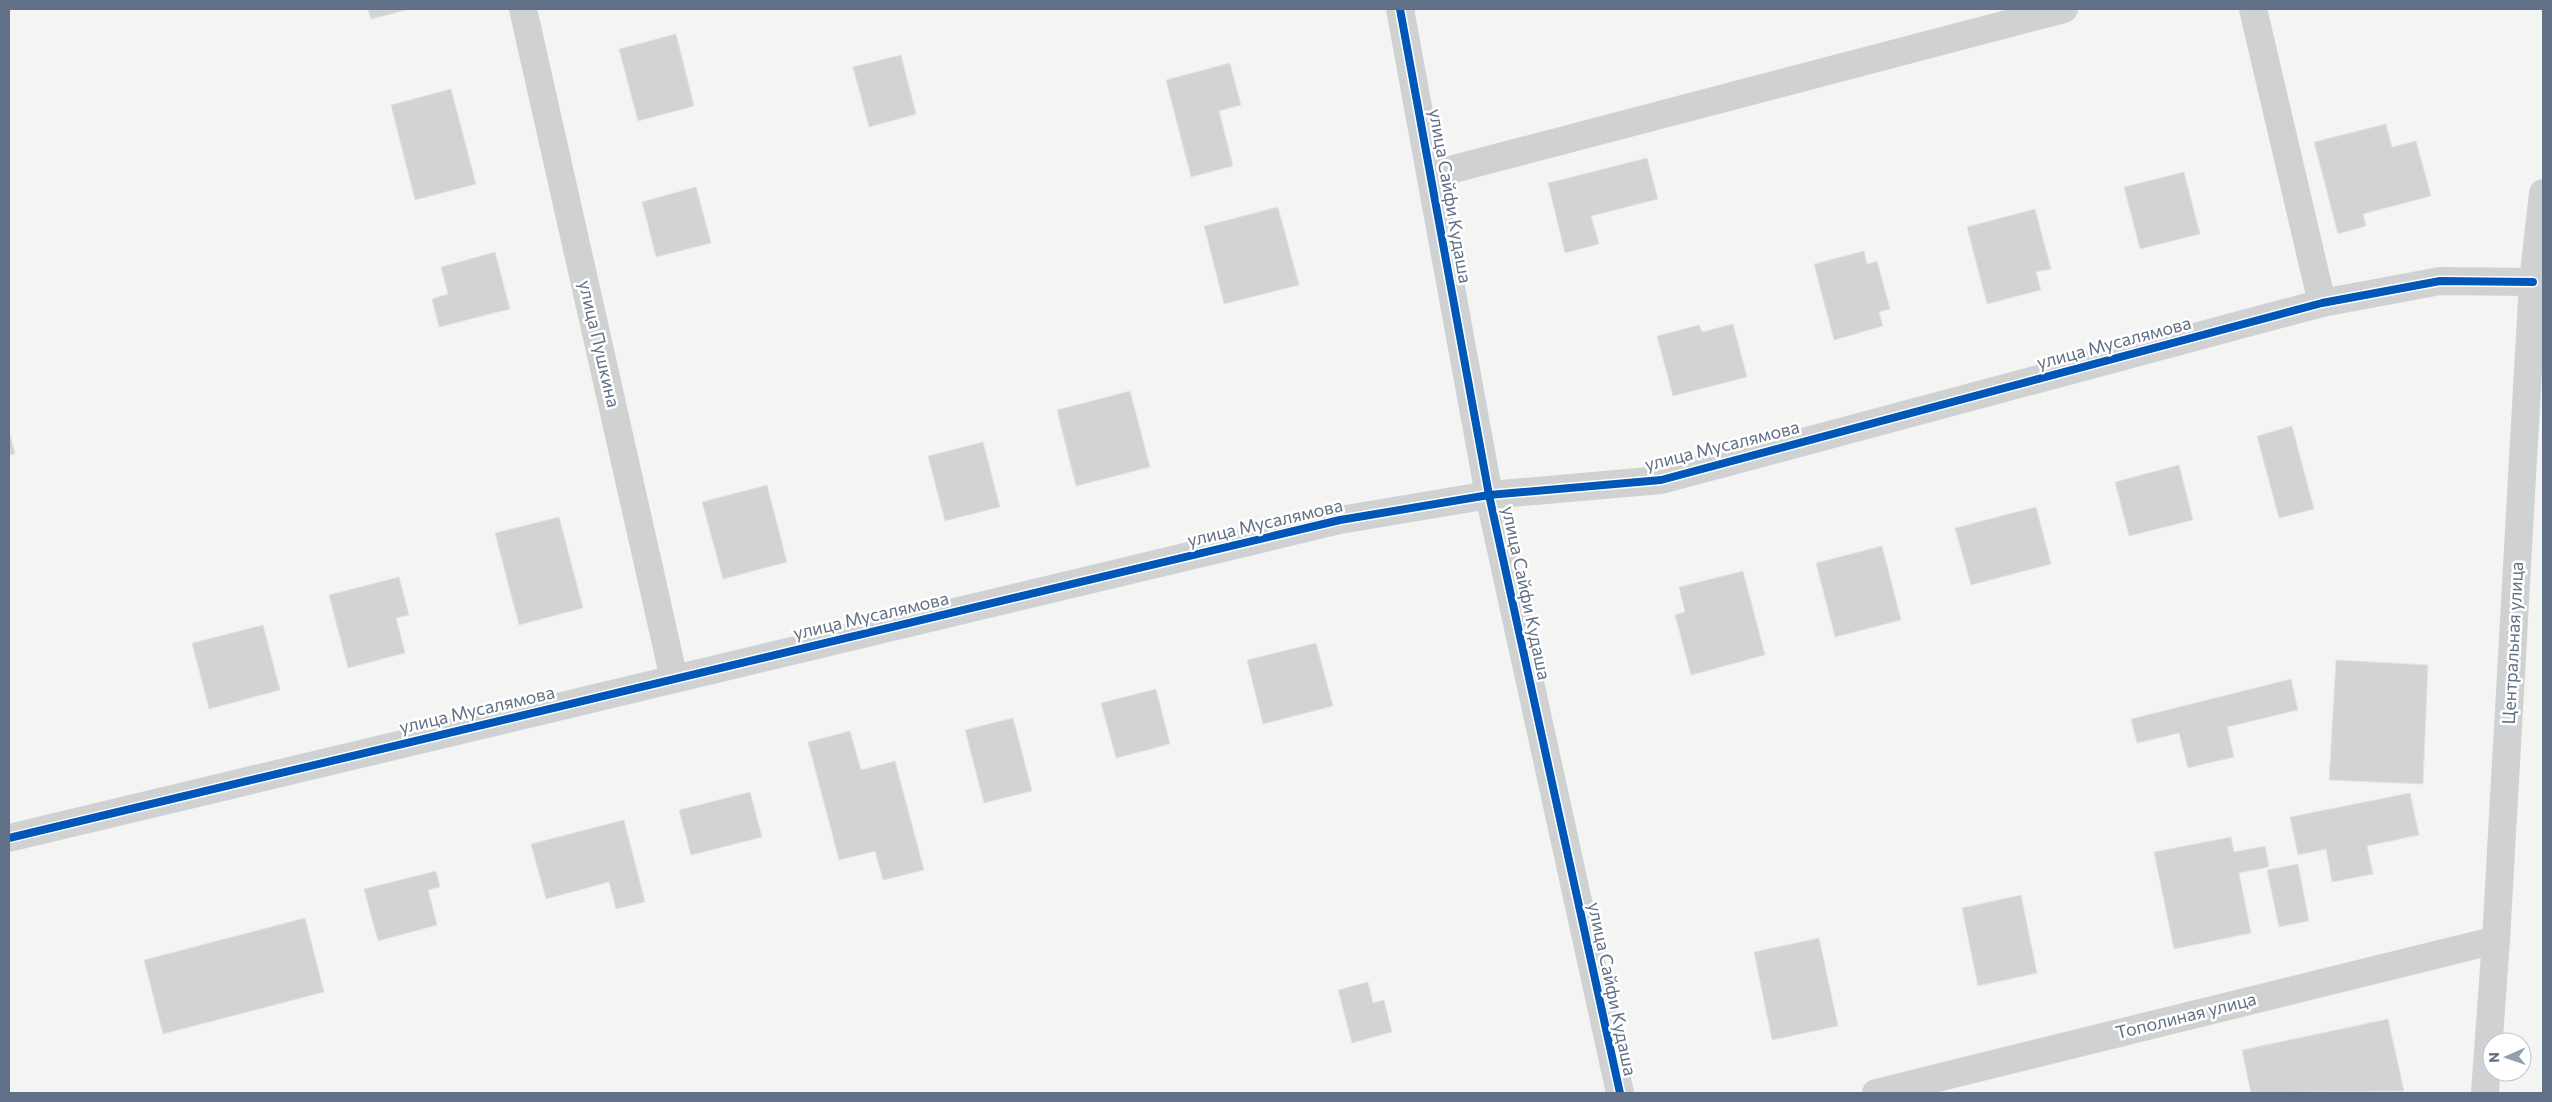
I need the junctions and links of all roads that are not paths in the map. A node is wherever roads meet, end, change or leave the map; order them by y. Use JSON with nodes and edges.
{"nodes":[{"id":1,"x":523,"y":9,"type":"edge"},
{"id":2,"x":1400,"y":9,"type":"edge"},
{"id":3,"x":2064,"y":9,"type":"edge"},
{"id":4,"x":2253,"y":9,"type":"edge"},
{"id":5,"x":1431,"y":175,"type":"junction"},
{"id":6,"x":2543,"y":193,"type":"edge"},
{"id":7,"x":2533,"y":282,"type":"junction"},
{"id":8,"x":2322,"y":303,"type":"junction"},
{"id":9,"x":1489,"y":495,"type":"junction"},
{"id":10,"x":674,"y":679,"type":"junction"},
{"id":11,"x":9,"y":838,"type":"edge"},
{"id":12,"x":2496,"y":940,"type":"junction"},
{"id":13,"x":1620,"y":1093,"type":"edge"},
{"id":14,"x":1876,"y":1093,"type":"edge"},
{"id":15,"x":2485,"y":1093,"type":"edge"}],
"edges":[{"from":1,"to":10,"type":"street","name":"улица Пушкина"},
{"from":2,"to":5,"type":"street","name":"улица Сайфи Кудаша"},
{"from":3,"to":5,"type":"street"},
{"from":4,"to":8,"type":"street"},
{"from":5,"to":9,"type":"street","name":"улица Сайфи Кудаша"},
{"from":6,"to":7,"type":"street","name":"Центральная улица"},
{"from":7,"to":8,"type":"street","name":"улица Мусалямова"},
{"from":7,"to":12,"type":"street","name":"Центральная улица"},
{"from":8,"to":9,"type":"street","name":"улица Мусалямова"},
{"from":9,"to":10,"type":"street","name":"улица Мусалямова"},
{"from":9,"to":13,"type":"street","name":"улица Сайфи Кудаша"},
{"from":10,"to":11,"type":"street","name":"улица Мусалямова"},
{"from":12,"to":14,"type":"street","name":"Тополиная улица"},
{"from":12,"to":15,"type":"street","name":"Центральная улица"}]}
